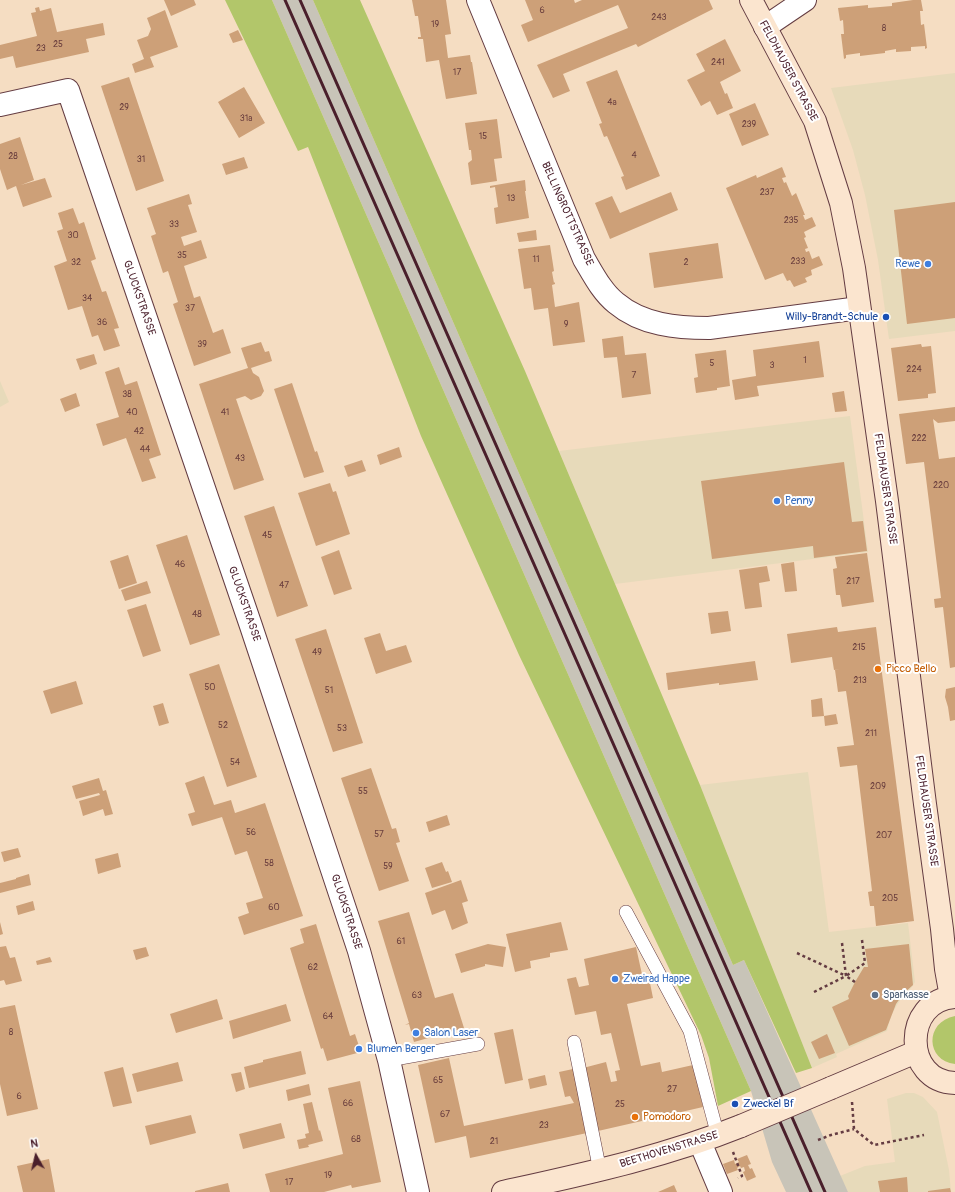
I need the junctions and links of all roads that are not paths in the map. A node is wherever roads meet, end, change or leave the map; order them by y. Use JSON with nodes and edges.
{"nodes":[{"id":1,"x":478,"y":0,"type":"edge"},
{"id":2,"x":751,"y":0,"type":"edge"},
{"id":3,"x":805,"y":0,"type":"edge"},
{"id":4,"x":765,"y":27,"type":"junction"},
{"id":5,"x":0,"y":104,"type":"edge"},
{"id":6,"x":859,"y":308,"type":"junction"},
{"id":7,"x":626,"y":912,"type":"dead end"},
{"id":8,"x":953,"y":997,"type":"edge"},
{"id":9,"x":574,"y":1042,"type":"dead end"},
{"id":10,"x":478,"y":1044,"type":"dead end"},
{"id":11,"x":916,"y":1052,"type":"junction"},
{"id":12,"x":390,"y":1060,"type":"junction"},
{"id":13,"x":955,"y":1083,"type":"edge"},
{"id":14,"x":721,"y":1134,"type":"junction"},
{"id":15,"x":600,"y":1171,"type":"junction"},
{"id":16,"x":729,"y":1188,"type":"edge"},
{"id":17,"x":418,"y":1192,"type":"edge"},
{"id":18,"x":503,"y":1192,"type":"edge"}],
"edges":[{"from":1,"to":6,"type":"street","name":"BELLINGROTTSTRASSE"},
{"from":2,"to":4,"type":"street","name":"FELDHAUSER STRASSE"},
{"from":3,"to":4,"type":"street"},
{"from":4,"to":6,"type":"street","name":"FELDHAUSER STRASSE"},
{"from":5,"to":12,"type":"street","name":"GLUCKSTRASSE"},
{"from":6,"to":8,"type":"street","name":"FELDHAUSER STRASSE"},
{"from":7,"to":14,"type":"lane"},
{"from":8,"to":11,"type":"street"},
{"from":9,"to":15,"type":"lane"},
{"from":10,"to":12,"type":"lane"},
{"from":11,"to":13,"type":"street"},
{"from":11,"to":14,"type":"street","name":"BEETHOVENSTRASSE","bridge":true},
{"from":12,"to":17,"type":"street","name":"GLUCKSTRASSE"},
{"from":14,"to":15,"type":"street","name":"BEETHOVENSTRASSE"},
{"from":14,"to":16,"type":"street"},
{"from":15,"to":18,"type":"street","name":"BEETHOVENSTRASSE"}]}
